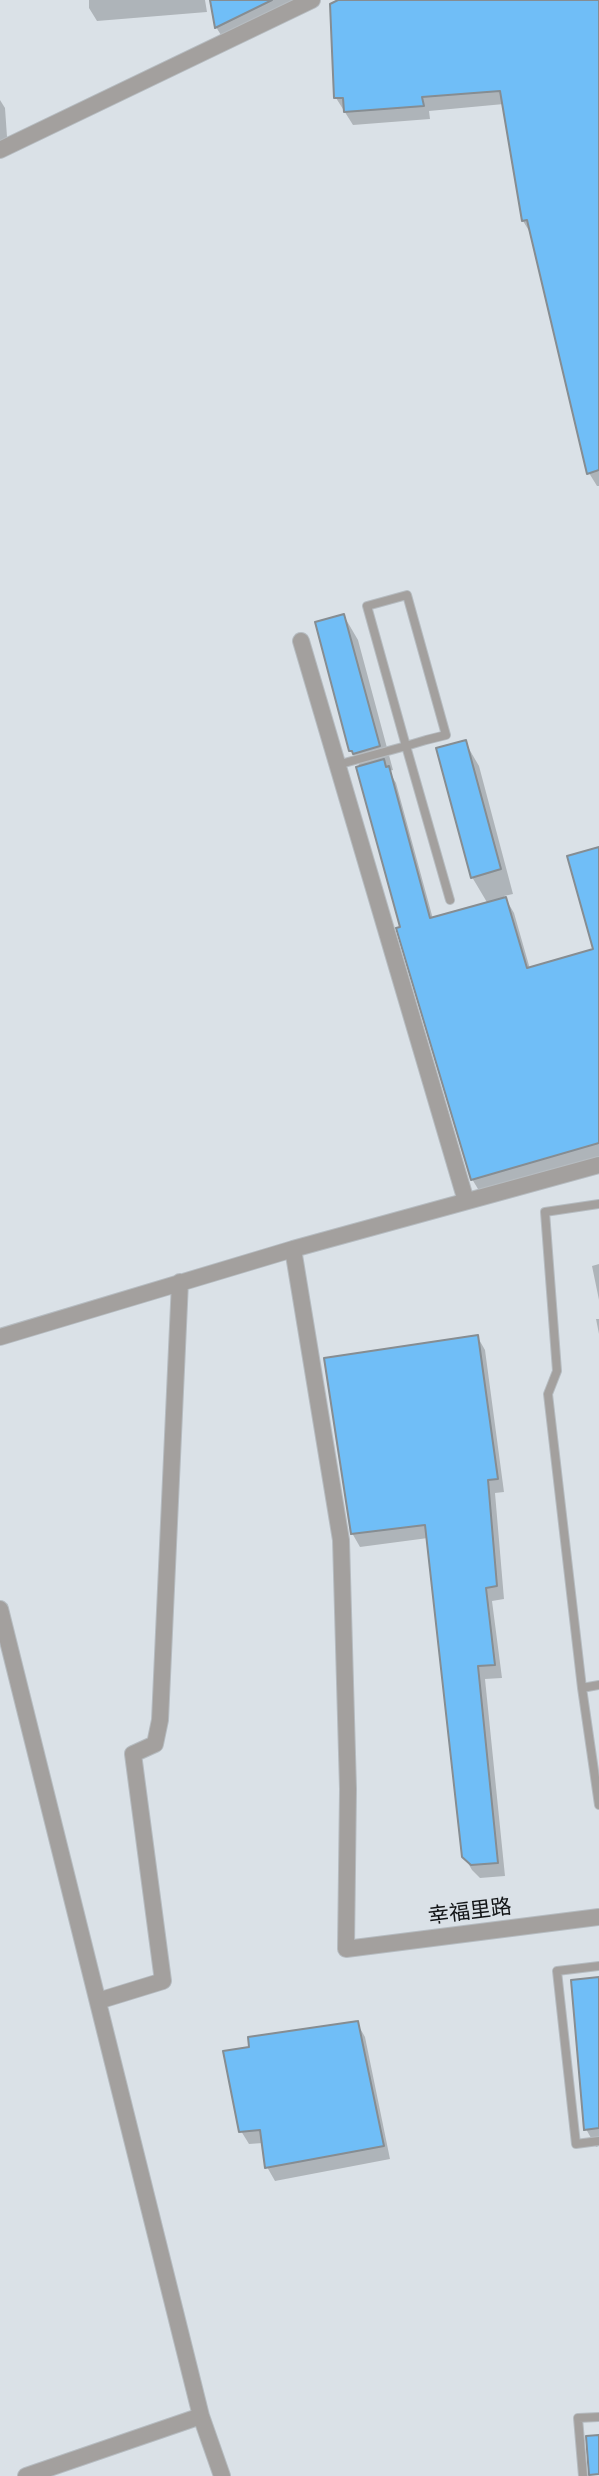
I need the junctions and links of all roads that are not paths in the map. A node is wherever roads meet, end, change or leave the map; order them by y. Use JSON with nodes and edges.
{"nodes":[{"id":1,"x":312,"y":0,"type":"edge"},
{"id":2,"x":0,"y":149,"type":"edge"},
{"id":3,"x":300,"y":641,"type":"dead end"},
{"id":4,"x":406,"y":746,"type":"junction"},
{"id":5,"x":337,"y":765,"type":"junction"},
{"id":6,"x":450,"y":900,"type":"dead end"},
{"id":7,"x":599,"y":1165,"type":"edge"},
{"id":8,"x":466,"y":1201,"type":"junction"},
{"id":9,"x":599,"y":1204,"type":"edge"},
{"id":10,"x":293,"y":1249,"type":"junction"},
{"id":11,"x":180,"y":1282,"type":"junction"},
{"id":12,"x":0,"y":1336,"type":"edge"},
{"id":13,"x":1,"y":1620,"type":"edge"},
{"id":14,"x":599,"y":1685,"type":"edge"},
{"id":15,"x":582,"y":1688,"type":"junction"},
{"id":16,"x":599,"y":1805,"type":"edge"},
{"id":17,"x":599,"y":1917,"type":"edge"},
{"id":18,"x":599,"y":1966,"type":"edge"},
{"id":19,"x":98,"y":2001,"type":"junction"},
{"id":20,"x":599,"y":2141,"type":"edge"},
{"id":21,"x":201,"y":2416,"type":"junction"},
{"id":22,"x":599,"y":2417,"type":"edge"},
{"id":23,"x":26,"y":2476,"type":"edge"},
{"id":24,"x":222,"y":2476,"type":"edge"},
{"id":25,"x":583,"y":2476,"type":"edge"}],
"edges":[{"from":1,"to":2,"type":"street"},
{"from":3,"to":5,"type":"street"},
{"from":4,"to":4,"type":"lane"},
{"from":4,"to":5,"type":"lane"},
{"from":4,"to":6,"type":"lane"},
{"from":5,"to":8,"type":"street"},
{"from":7,"to":8,"type":"street"},
{"from":8,"to":10,"type":"street"},
{"from":9,"to":15,"type":"lane"},
{"from":10,"to":11,"type":"street"},
{"from":10,"to":17,"type":"street","name":"幸福里路"},
{"from":11,"to":12,"type":"street"},
{"from":11,"to":19,"type":"street"},
{"from":13,"to":19,"type":"street"},
{"from":14,"to":15,"type":"lane"},
{"from":15,"to":16,"type":"lane"},
{"from":18,"to":20,"type":"lane"},
{"from":19,"to":21,"type":"street"},
{"from":21,"to":23,"type":"street"},
{"from":21,"to":24,"type":"street"},
{"from":22,"to":25,"type":"lane"}]}
